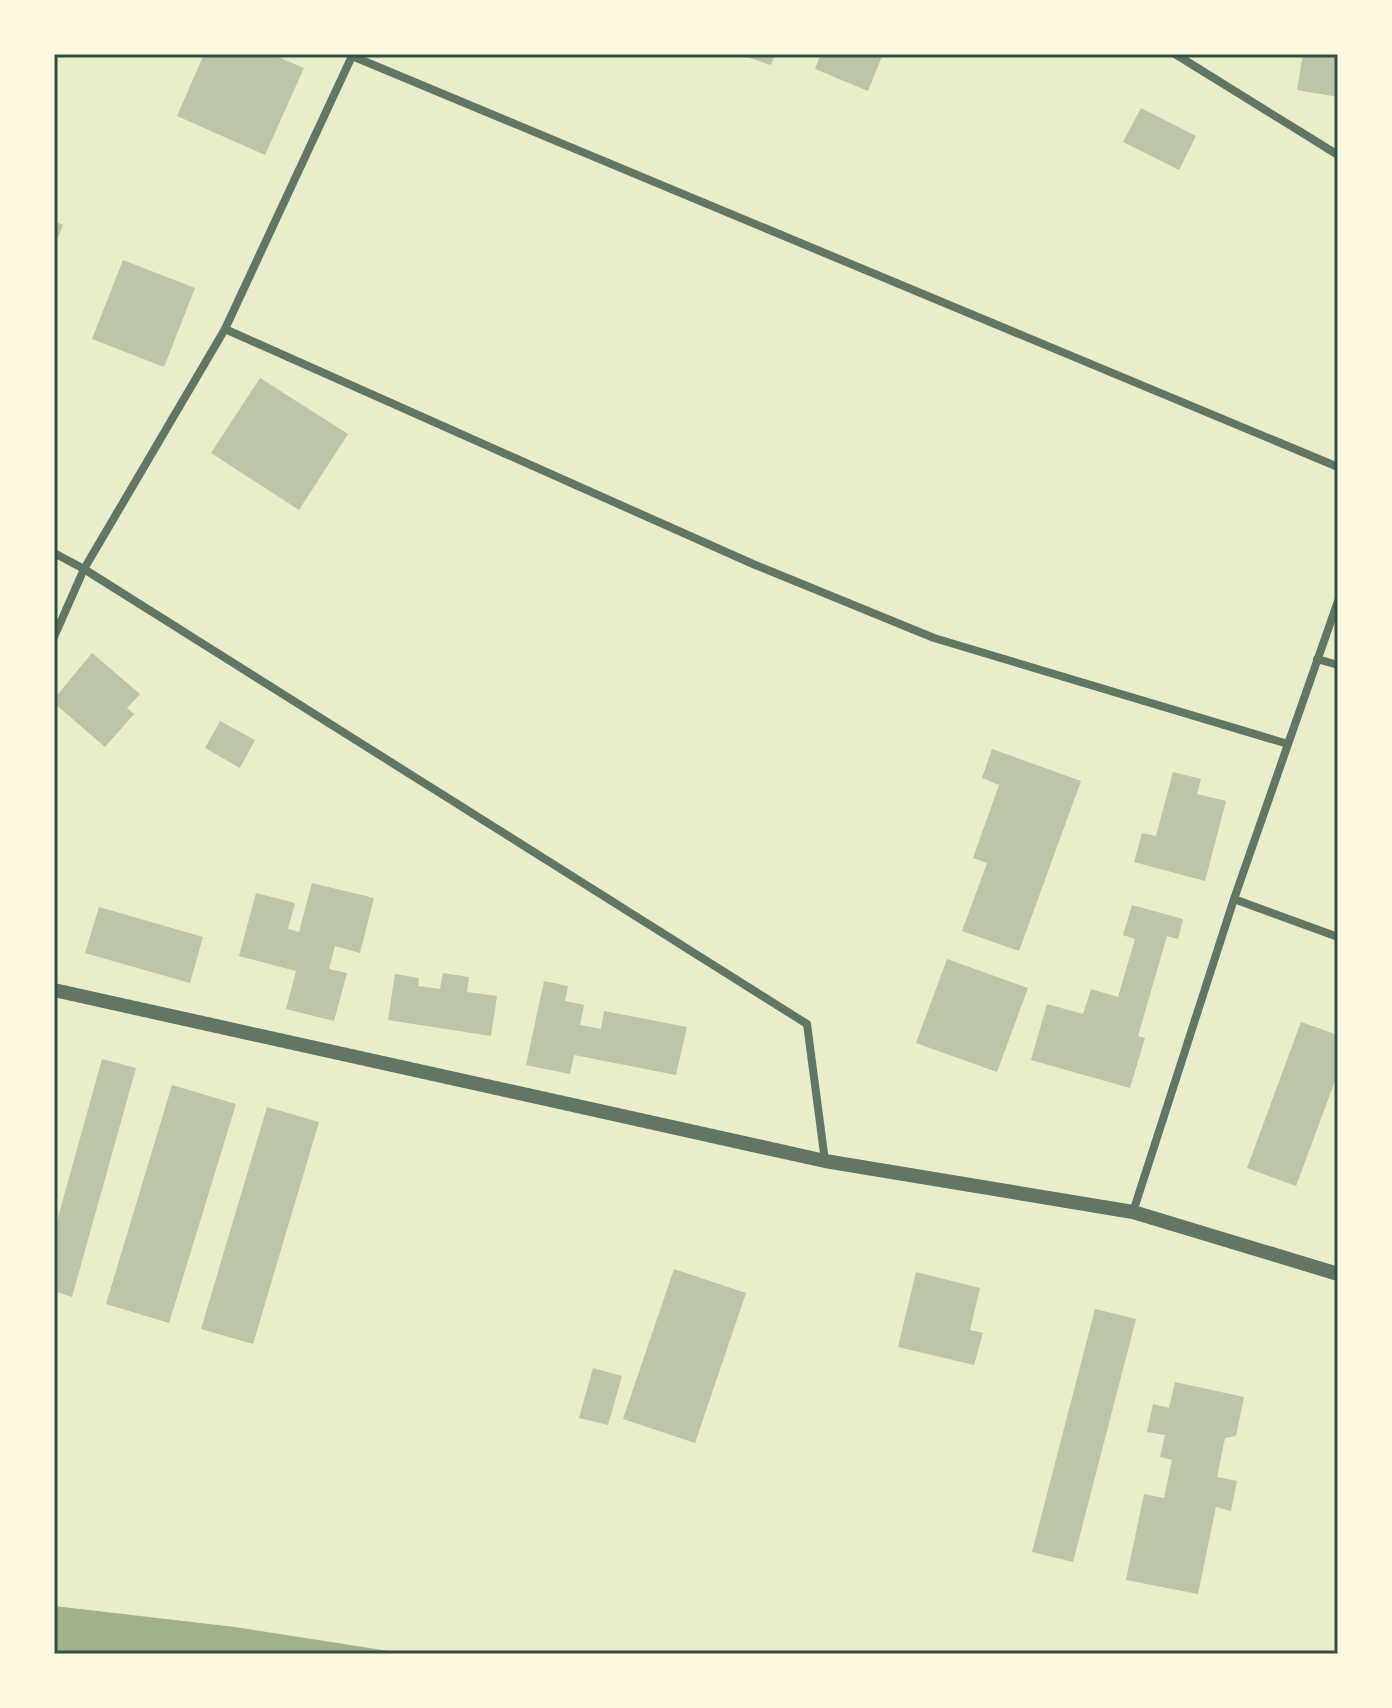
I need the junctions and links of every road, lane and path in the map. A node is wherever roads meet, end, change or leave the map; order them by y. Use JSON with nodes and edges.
{"nodes":[{"id":1,"x":1175,"y":54,"type":"edge"},
{"id":2,"x":352,"y":55,"type":"edge"},
{"id":3,"x":1338,"y":155,"type":"edge"},
{"id":4,"x":225,"y":329,"type":"junction"},
{"id":5,"x":1338,"y":467,"type":"edge"},
{"id":6,"x":54,"y":553,"type":"edge"},
{"id":7,"x":84,"y":569,"type":"junction"},
{"id":8,"x":1338,"y":601,"type":"edge"},
{"id":9,"x":54,"y":637,"type":"edge"},
{"id":10,"x":1317,"y":659,"type":"junction"},
{"id":11,"x":1338,"y":665,"type":"edge"},
{"id":12,"x":1288,"y":744,"type":"junction"},
{"id":13,"x":1234,"y":899,"type":"junction"},
{"id":14,"x":1338,"y":937,"type":"edge"},
{"id":15,"x":54,"y":990,"type":"edge"},
{"id":16,"x":825,"y":1161,"type":"junction"},
{"id":17,"x":1133,"y":1212,"type":"junction"},
{"id":18,"x":1338,"y":1274,"type":"edge"}],
"edges":[{"from":1,"to":3,"type":"street"},
{"from":2,"to":4,"type":"street"},
{"from":2,"to":5,"type":"street"},
{"from":4,"to":7,"type":"street"},
{"from":4,"to":12,"type":"street"},
{"from":6,"to":7,"type":"street"},
{"from":7,"to":9,"type":"street"},
{"from":7,"to":16,"type":"street"},
{"from":8,"to":10,"type":"street"},
{"from":10,"to":11,"type":"street"},
{"from":10,"to":12,"type":"street"},
{"from":12,"to":13,"type":"street"},
{"from":13,"to":14,"type":"street"},
{"from":13,"to":17,"type":"street"},
{"from":15,"to":16,"type":"street"},
{"from":16,"to":17,"type":"street"},
{"from":17,"to":18,"type":"street"}]}
